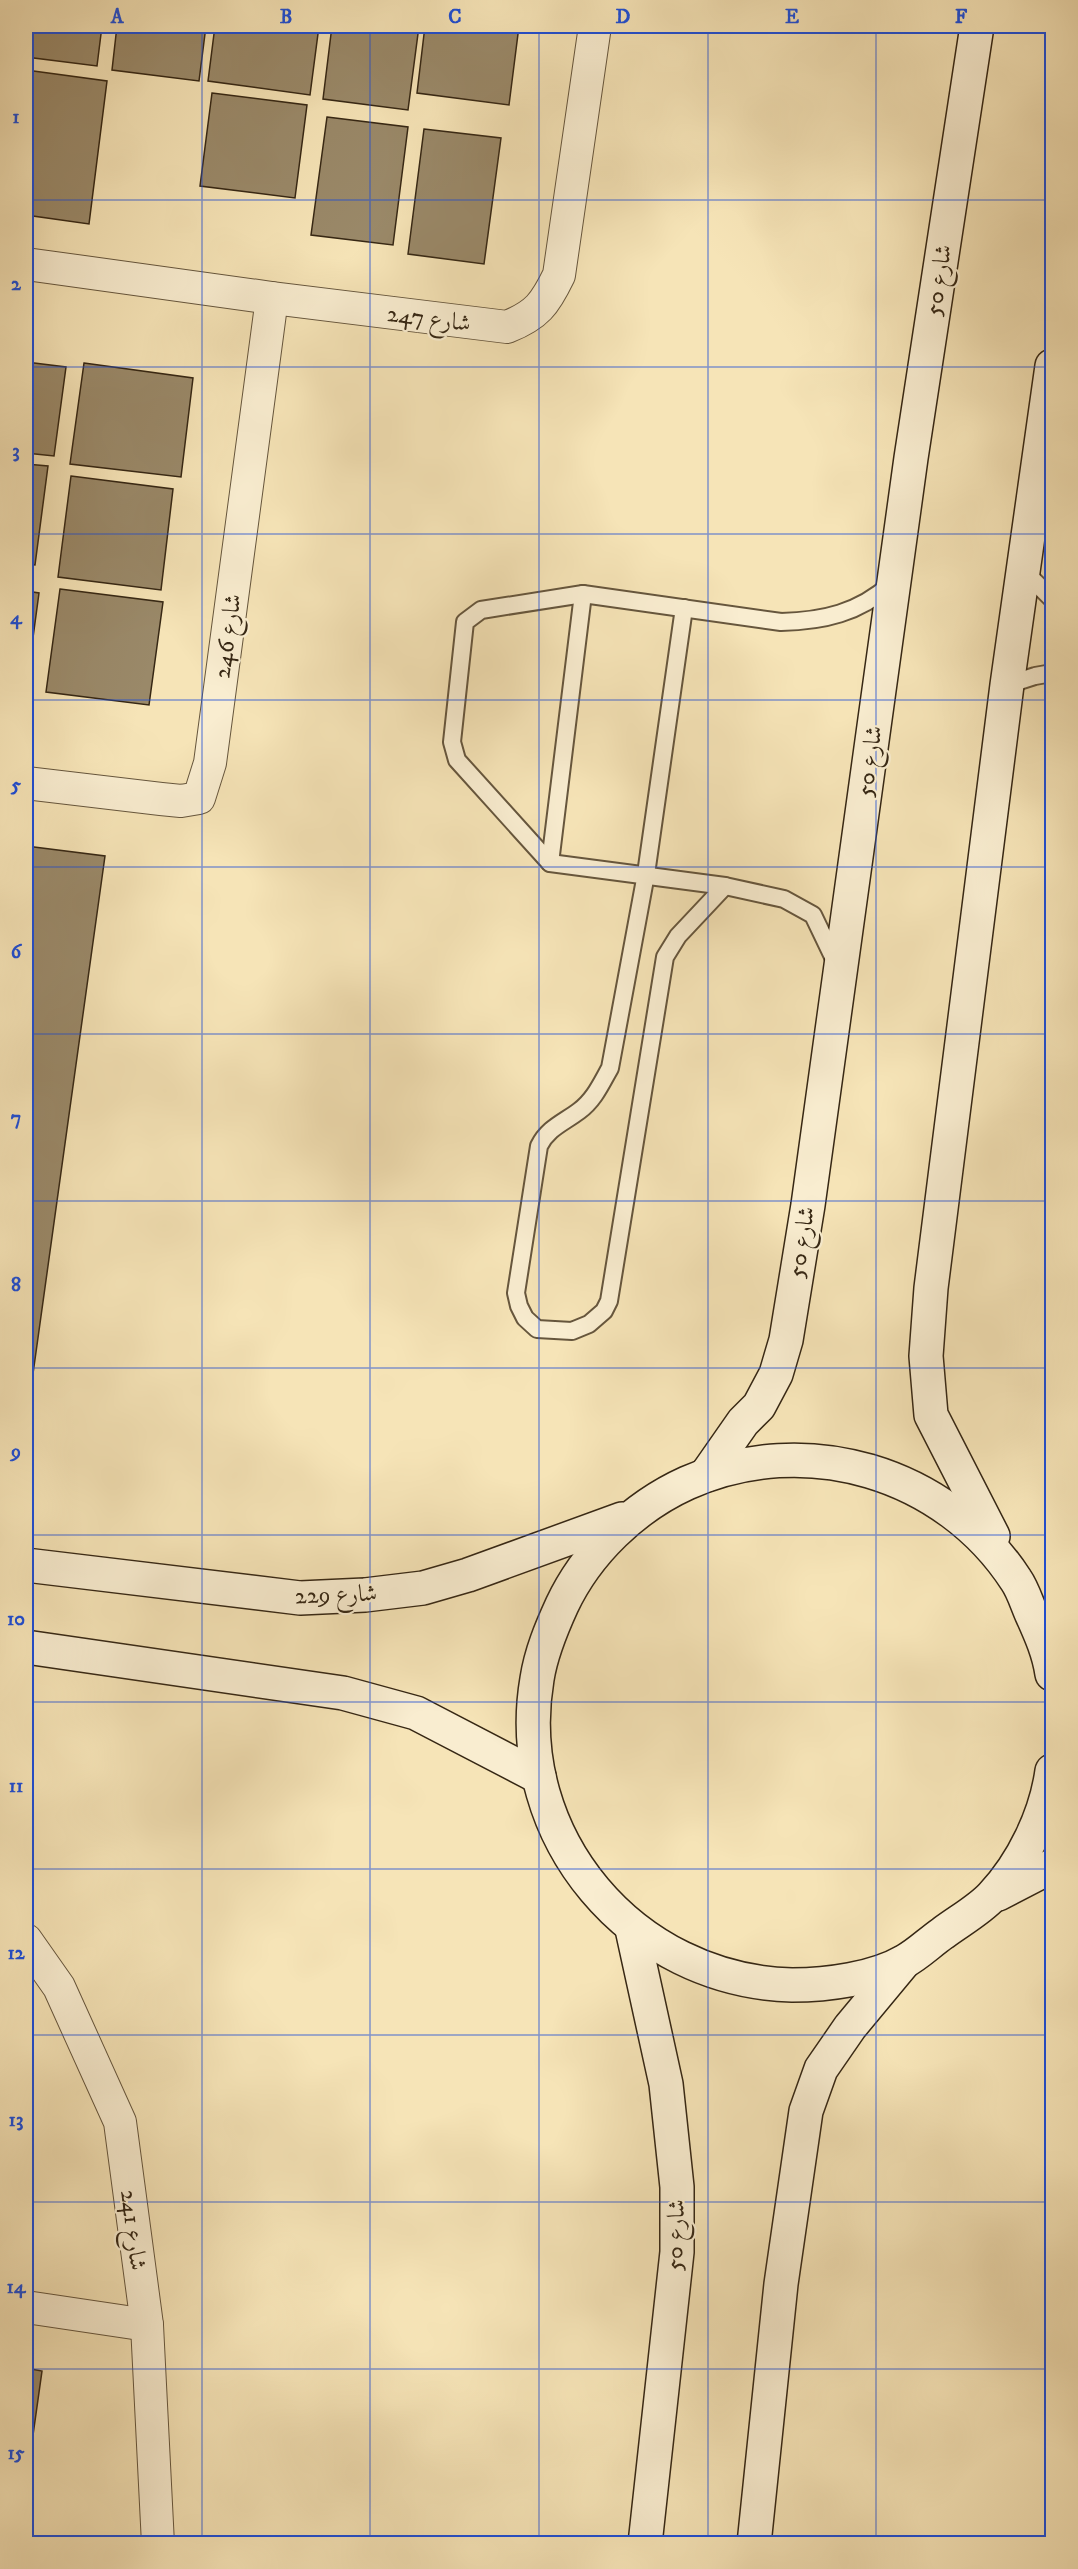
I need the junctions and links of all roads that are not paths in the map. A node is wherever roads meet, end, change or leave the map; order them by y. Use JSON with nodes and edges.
{"nodes":[{"id":1,"x":595,"y":26,"type":"edge"},
{"id":2,"x":977,"y":26,"type":"edge"},
{"id":3,"x":26,"y":264,"type":"edge"},
{"id":4,"x":272,"y":298,"type":"junction"},
{"id":5,"x":1053,"y":366,"type":"edge"},
{"id":6,"x":1024,"y":571,"type":"junction"},
{"id":7,"x":894,"y":580,"type":"junction"},
{"id":8,"x":583,"y":594,"type":"junction"},
{"id":9,"x":1053,"y":599,"type":"edge"},
{"id":10,"x":684,"y":608,"type":"junction"},
{"id":11,"x":1053,"y":673,"type":"edge"},
{"id":12,"x":1008,"y":685,"type":"junction"},
{"id":13,"x":26,"y":783,"type":"edge"},
{"id":14,"x":550,"y":862,"type":"junction"},
{"id":15,"x":646,"y":874,"type":"junction"},
{"id":16,"x":725,"y":886,"type":"junction"},
{"id":17,"x":840,"y":972,"type":"junction"},
{"id":18,"x":706,"y":1474,"type":"junction"},
{"id":19,"x":635,"y":1514,"type":"junction"},
{"id":20,"x":26,"y":1565,"type":"edge"},
{"id":21,"x":1018,"y":1582,"type":"junction"},
{"id":22,"x":26,"y":1647,"type":"edge"},
{"id":23,"x":1051,"y":1661,"type":"edge"},
{"id":24,"x":1053,"y":1771,"type":"edge"},
{"id":25,"x":539,"y":1777,"type":"junction"},
{"id":26,"x":1053,"y":1866,"type":"edge"},
{"id":27,"x":991,"y":1897,"type":"junction"},
{"id":28,"x":632,"y":1929,"type":"junction"},
{"id":29,"x":26,"y":1940,"type":"edge"},
{"id":30,"x":904,"y":1962,"type":"junction"},
{"id":31,"x":26,"y":2307,"type":"edge"},
{"id":32,"x":147,"y":2325,"type":"junction"},
{"id":33,"x":158,"y":2544,"type":"edge"},
{"id":34,"x":645,"y":2544,"type":"edge"},
{"id":35,"x":754,"y":2544,"type":"edge"}],
"edges":[{"from":1,"to":4,"type":"street","name":"شارع 247"},
{"from":2,"to":7,"type":"main road","name":"شارع 50"},
{"from":3,"to":4,"type":"street","name":"شارع 247"},
{"from":4,"to":13,"type":"street","name":"شارع 246"},
{"from":5,"to":6,"type":"main road"},
{"from":6,"to":9,"type":"lane"},
{"from":6,"to":12,"type":"main road"},
{"from":7,"to":10,"type":"lane"},
{"from":7,"to":17,"type":"main road","name":"شارع 50"},
{"from":8,"to":10,"type":"lane"},
{"from":8,"to":14,"type":"lane"},
{"from":8,"to":14,"type":"lane"},
{"from":10,"to":15,"type":"lane"},
{"from":11,"to":12,"type":"lane"},
{"from":12,"to":21,"type":"main road"},
{"from":14,"to":15,"type":"lane"},
{"from":15,"to":16,"type":"lane"},
{"from":15,"to":16,"type":"lane"},
{"from":16,"to":17,"type":"lane"},
{"from":17,"to":18,"type":"main road","name":"شارع 50"},
{"from":18,"to":19,"type":"main road"},
{"from":18,"to":21,"type":"main road"},
{"from":19,"to":20,"type":"main road","name":"شارع 229"},
{"from":19,"to":25,"type":"main road"},
{"from":21,"to":23,"type":"main road"},
{"from":22,"to":25,"type":"main road"},
{"from":24,"to":27,"type":"main road"},
{"from":25,"to":28,"type":"main road"},
{"from":26,"to":27,"type":"main road"},
{"from":27,"to":30,"type":"main road"},
{"from":28,"to":30,"type":"main road"},
{"from":28,"to":34,"type":"main road","name":"شارع 50"},
{"from":29,"to":32,"type":"street","name":"شارع 241"},
{"from":30,"to":35,"type":"main road"},
{"from":31,"to":32,"type":"street"},
{"from":32,"to":33,"type":"street","name":"شارع 241"}]}
